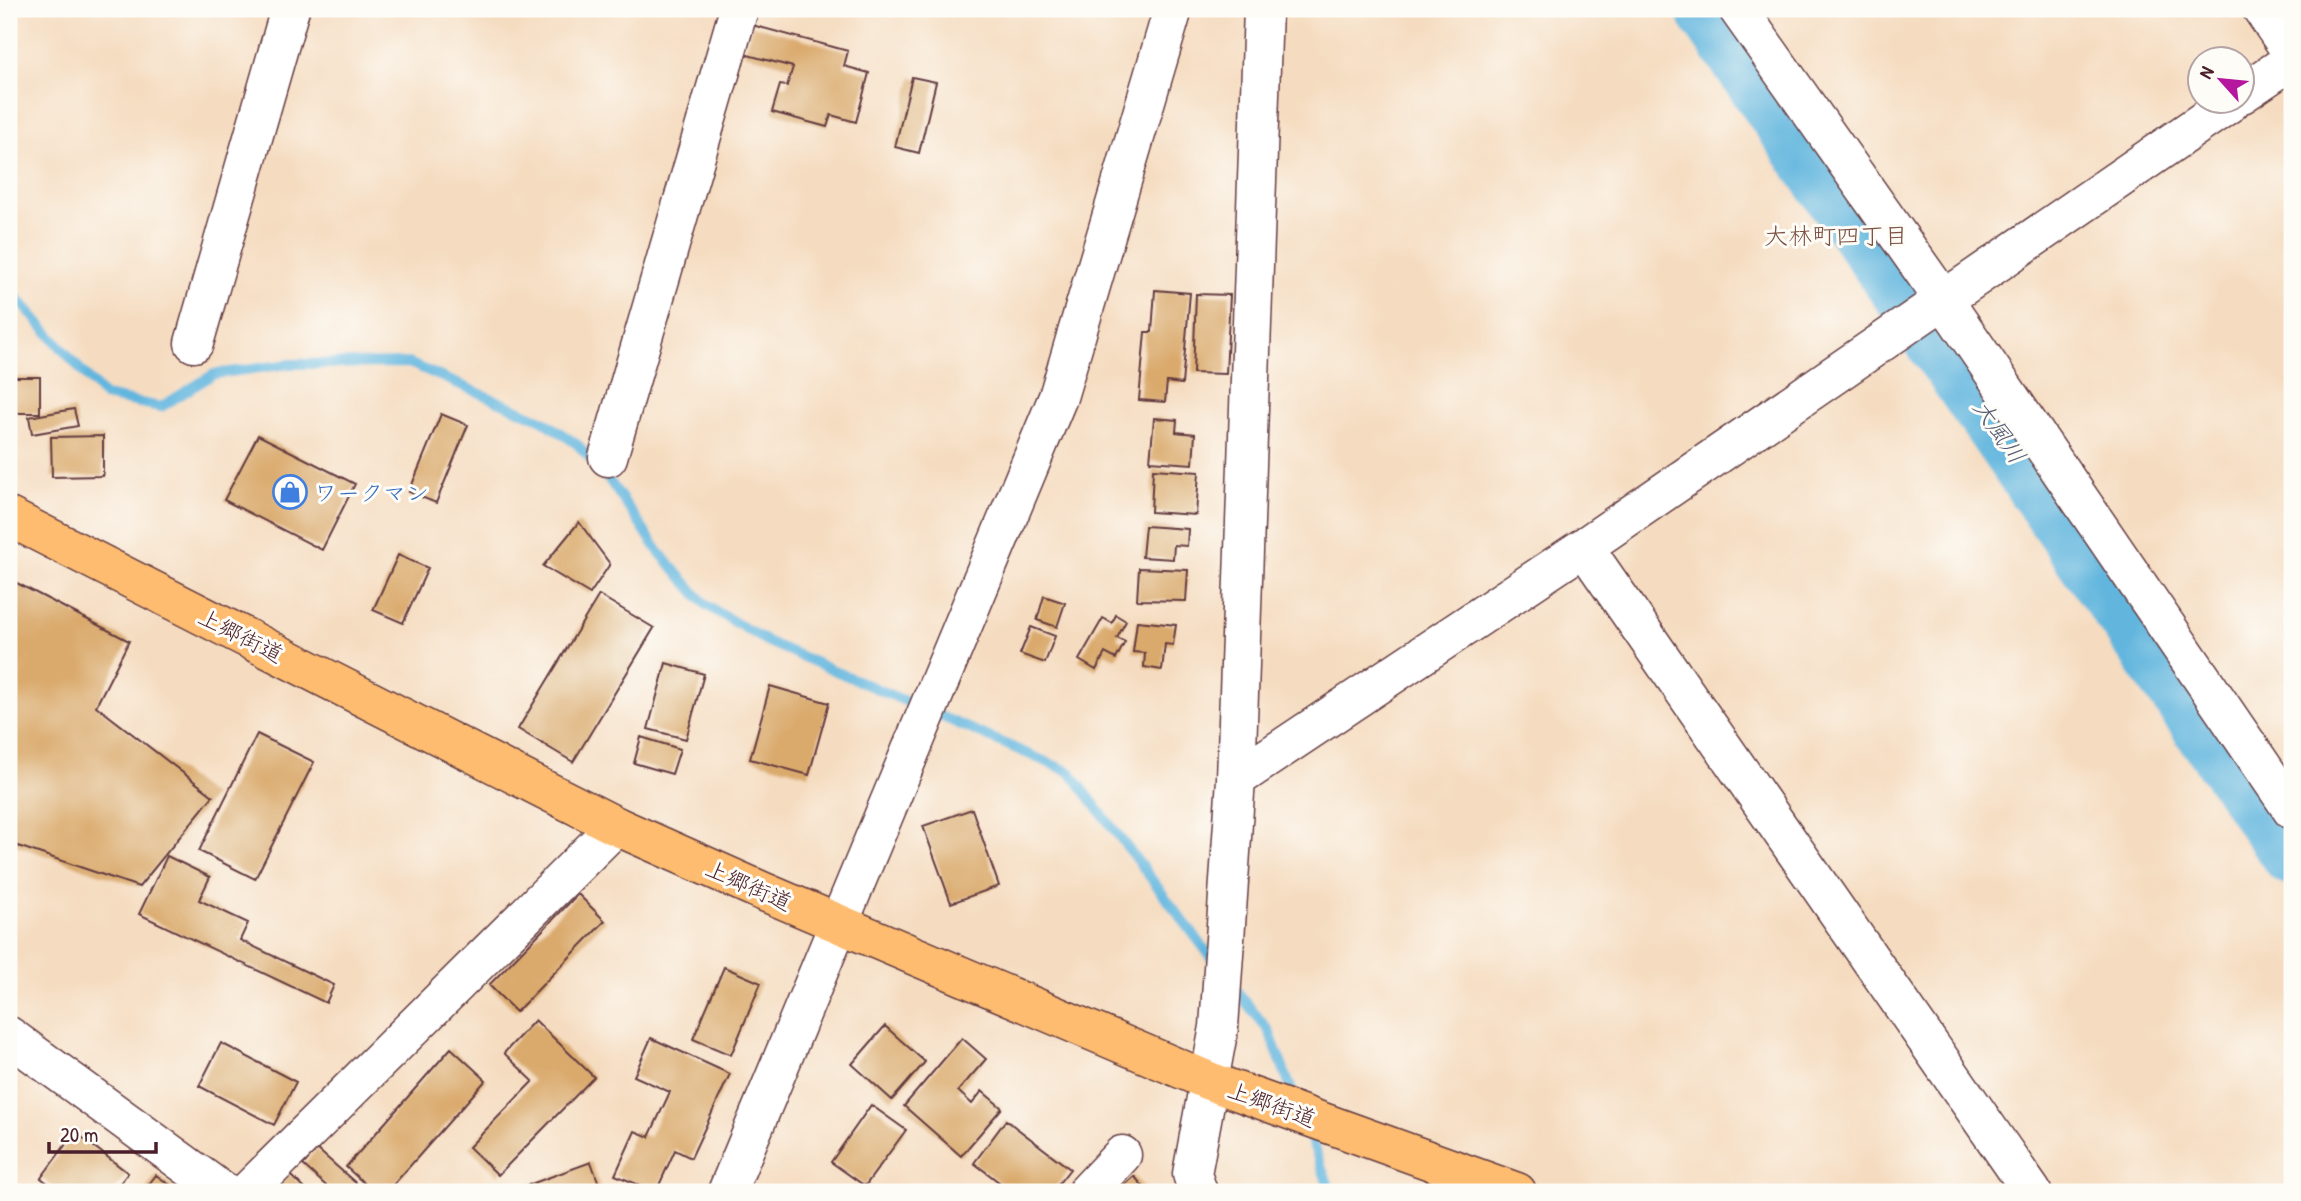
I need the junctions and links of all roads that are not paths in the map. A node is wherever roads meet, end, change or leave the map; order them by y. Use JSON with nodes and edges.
{"nodes":[{"id":1,"x":290,"y":9,"type":"edge"},
{"id":2,"x":739,"y":9,"type":"edge"},
{"id":3,"x":1174,"y":9,"type":"edge"},
{"id":4,"x":1263,"y":9,"type":"edge"},
{"id":5,"x":1738,"y":9,"type":"edge"},
{"id":6,"x":2262,"y":9,"type":"edge"},
{"id":7,"x":2292,"y":53,"type":"edge"},
{"id":8,"x":2292,"y":60,"type":"edge"},
{"id":9,"x":2256,"y":84,"type":"edge"},
{"id":10,"x":2211,"y":116,"type":"edge"},
{"id":11,"x":1943,"y":299,"type":"junction"},
{"id":12,"x":194,"y":343,"type":"dead end"},
{"id":13,"x":608,"y":457,"type":"dead end"},
{"id":14,"x":9,"y":517,"type":"edge"},
{"id":15,"x":1584,"y":547,"type":"junction"},
{"id":16,"x":1236,"y":779,"type":"junction"},
{"id":17,"x":2292,"y":810,"type":"edge"},
{"id":18,"x":616,"y":826,"type":"junction"},
{"id":19,"x":837,"y":925,"type":"junction"},
{"id":20,"x":9,"y":1037,"type":"edge"},
{"id":21,"x":1209,"y":1081,"type":"junction"},
{"id":22,"x":1122,"y":1154,"type":"dead end"},
{"id":23,"x":223,"y":1192,"type":"edge"},
{"id":24,"x":247,"y":1192,"type":"edge"},
{"id":25,"x":727,"y":1192,"type":"edge"},
{"id":26,"x":1087,"y":1192,"type":"edge"},
{"id":27,"x":1198,"y":1192,"type":"edge"},
{"id":28,"x":1517,"y":1192,"type":"edge"},
{"id":29,"x":2032,"y":1192,"type":"edge"}],
"edges":[{"from":1,"to":12,"type":"street"},
{"from":2,"to":13,"type":"street"},
{"from":3,"to":19,"type":"street"},
{"from":4,"to":16,"type":"street"},
{"from":5,"to":11,"type":"street"},
{"from":6,"to":7,"type":"street"},
{"from":8,"to":9,"type":"street"},
{"from":10,"to":11,"type":"street"},
{"from":11,"to":15,"type":"street"},
{"from":11,"to":17,"type":"street"},
{"from":14,"to":18,"type":"main road","name":"上郷街道"},
{"from":15,"to":16,"type":"street"},
{"from":15,"to":29,"type":"street"},
{"from":16,"to":21,"type":"street"},
{"from":18,"to":19,"type":"main road","name":"上郷街道"},
{"from":18,"to":24,"type":"street"},
{"from":19,"to":21,"type":"main road","name":"上郷街道"},
{"from":19,"to":25,"type":"street"},
{"from":20,"to":23,"type":"street"},
{"from":21,"to":27,"type":"street"},
{"from":21,"to":28,"type":"main road","name":"上郷街道"},
{"from":22,"to":26,"type":"street"}]}
